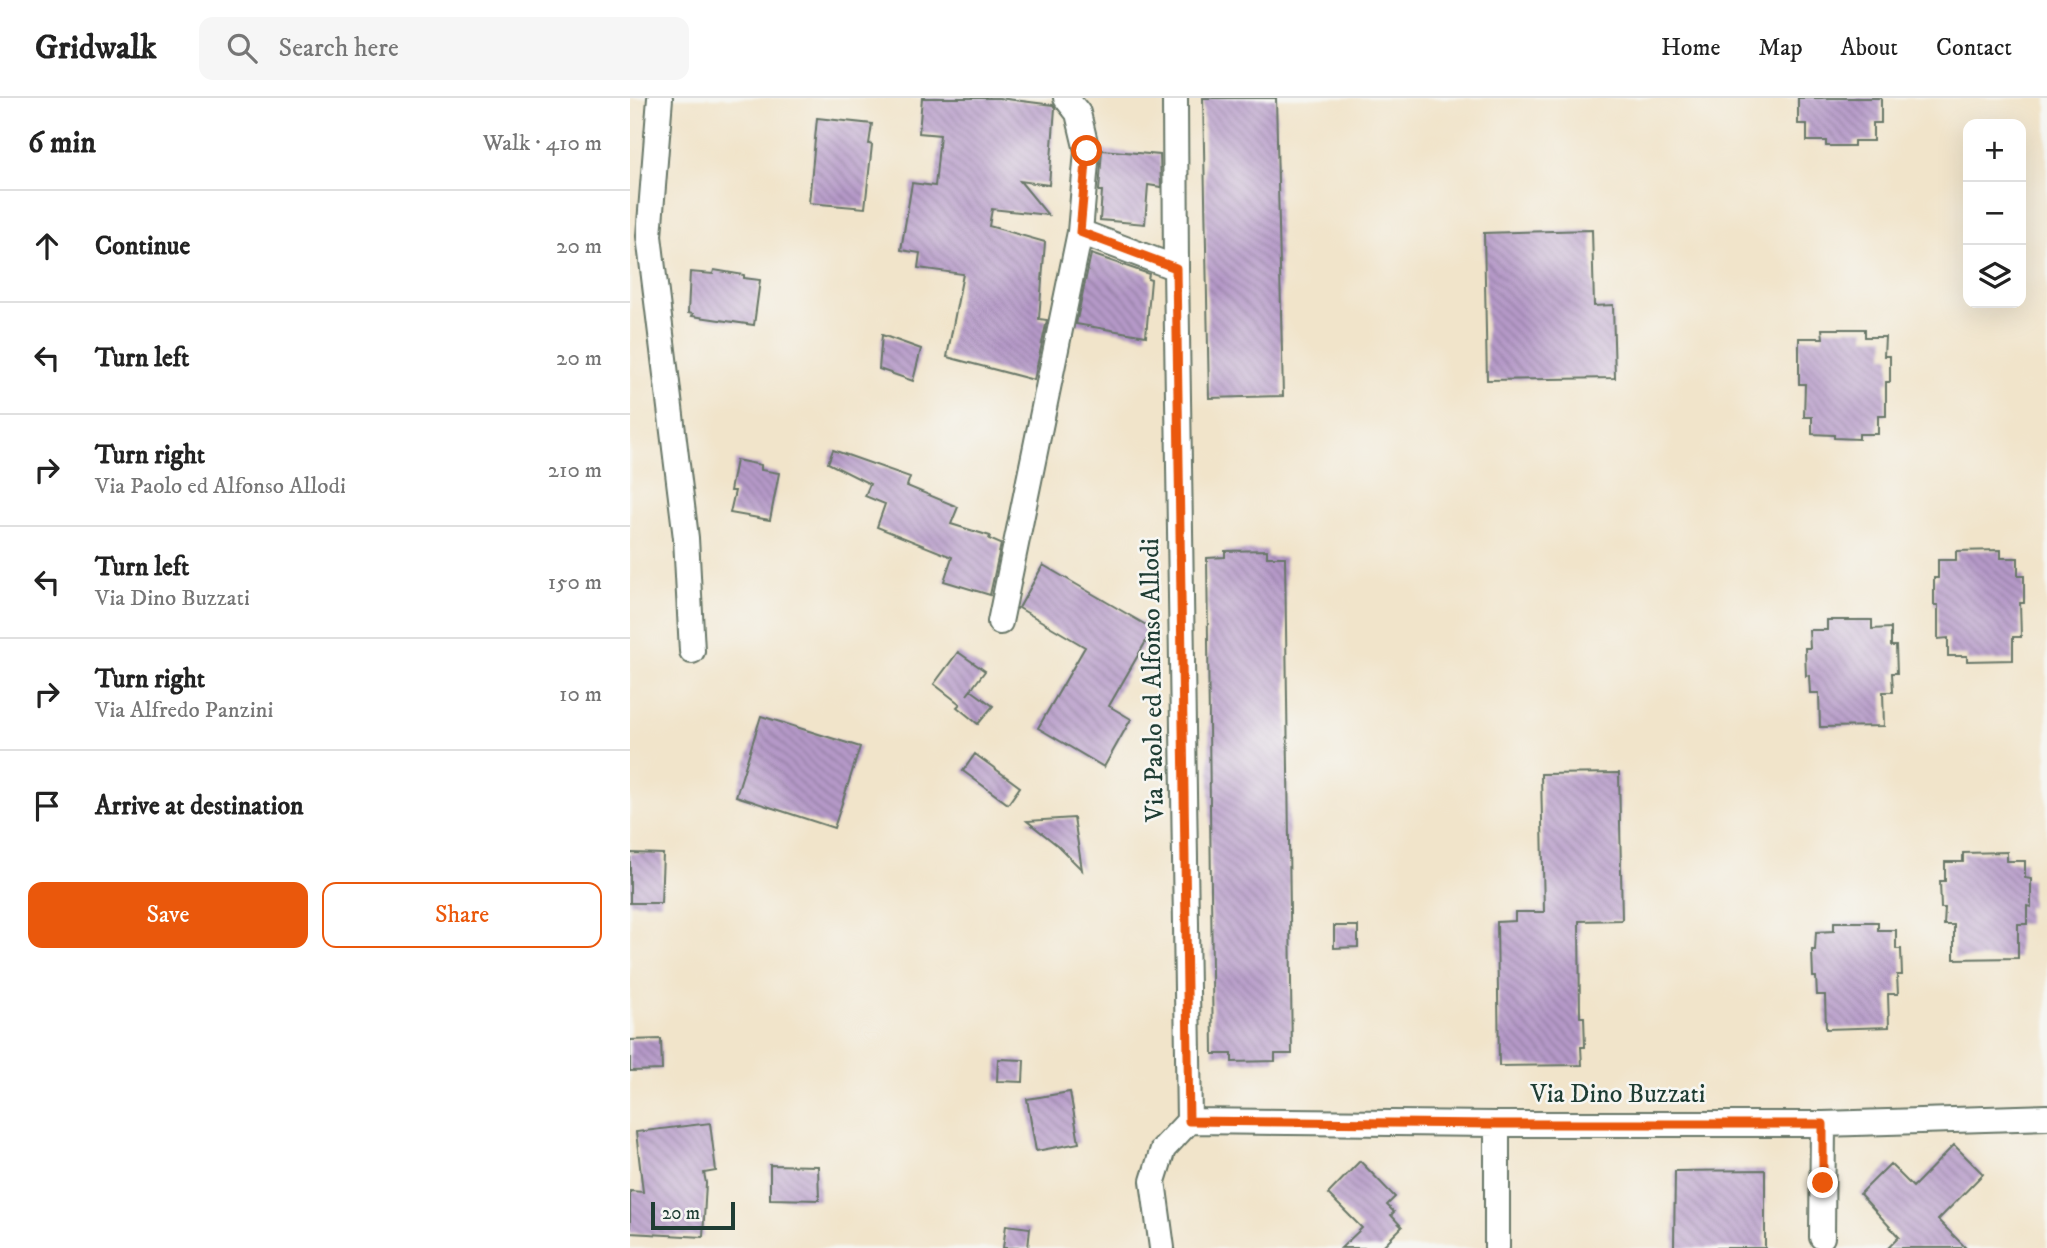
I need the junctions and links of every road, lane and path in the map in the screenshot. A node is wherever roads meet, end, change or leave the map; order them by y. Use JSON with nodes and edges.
{"nodes":[{"id":1,"x":660,"y":98,"type":"edge"},
{"id":2,"x":1066,"y":98,"type":"edge"},
{"id":3,"x":1175,"y":98,"type":"edge"},
{"id":4,"x":1080,"y":232,"type":"junction"},
{"id":5,"x":1176,"y":268,"type":"junction"},
{"id":6,"x":1000,"y":622,"type":"dead end"},
{"id":7,"x":692,"y":651,"type":"dead end"},
{"id":8,"x":2047,"y":1117,"type":"edge"},
{"id":9,"x":1189,"y":1121,"type":"junction"},
{"id":10,"x":1497,"y":1124,"type":"junction"},
{"id":11,"x":1823,"y":1124,"type":"junction"},
{"id":12,"x":1822,"y":1237,"type":"dead end"},
{"id":13,"x":1162,"y":1248,"type":"edge"},
{"id":14,"x":1497,"y":1248,"type":"edge"}],
"edges":[{"from":1,"to":7,"type":"street"},
{"from":2,"to":4,"type":"street"},
{"from":3,"to":5,"type":"street","name":"Via Paolo ed Alfonso Allodi"},
{"from":4,"to":5,"type":"street"},
{"from":4,"to":6,"type":"street"},
{"from":5,"to":9,"type":"street","name":"Via Paolo ed Alfonso Allodi"},
{"from":8,"to":11,"type":"street","name":"Via Dino Buzzati"},
{"from":9,"to":10,"type":"street","name":"Via Dino Buzzati"},
{"from":9,"to":13,"type":"street"},
{"from":10,"to":11,"type":"street","name":"Via Dino Buzzati"},
{"from":10,"to":14,"type":"street"},
{"from":11,"to":12,"type":"street"}]}
